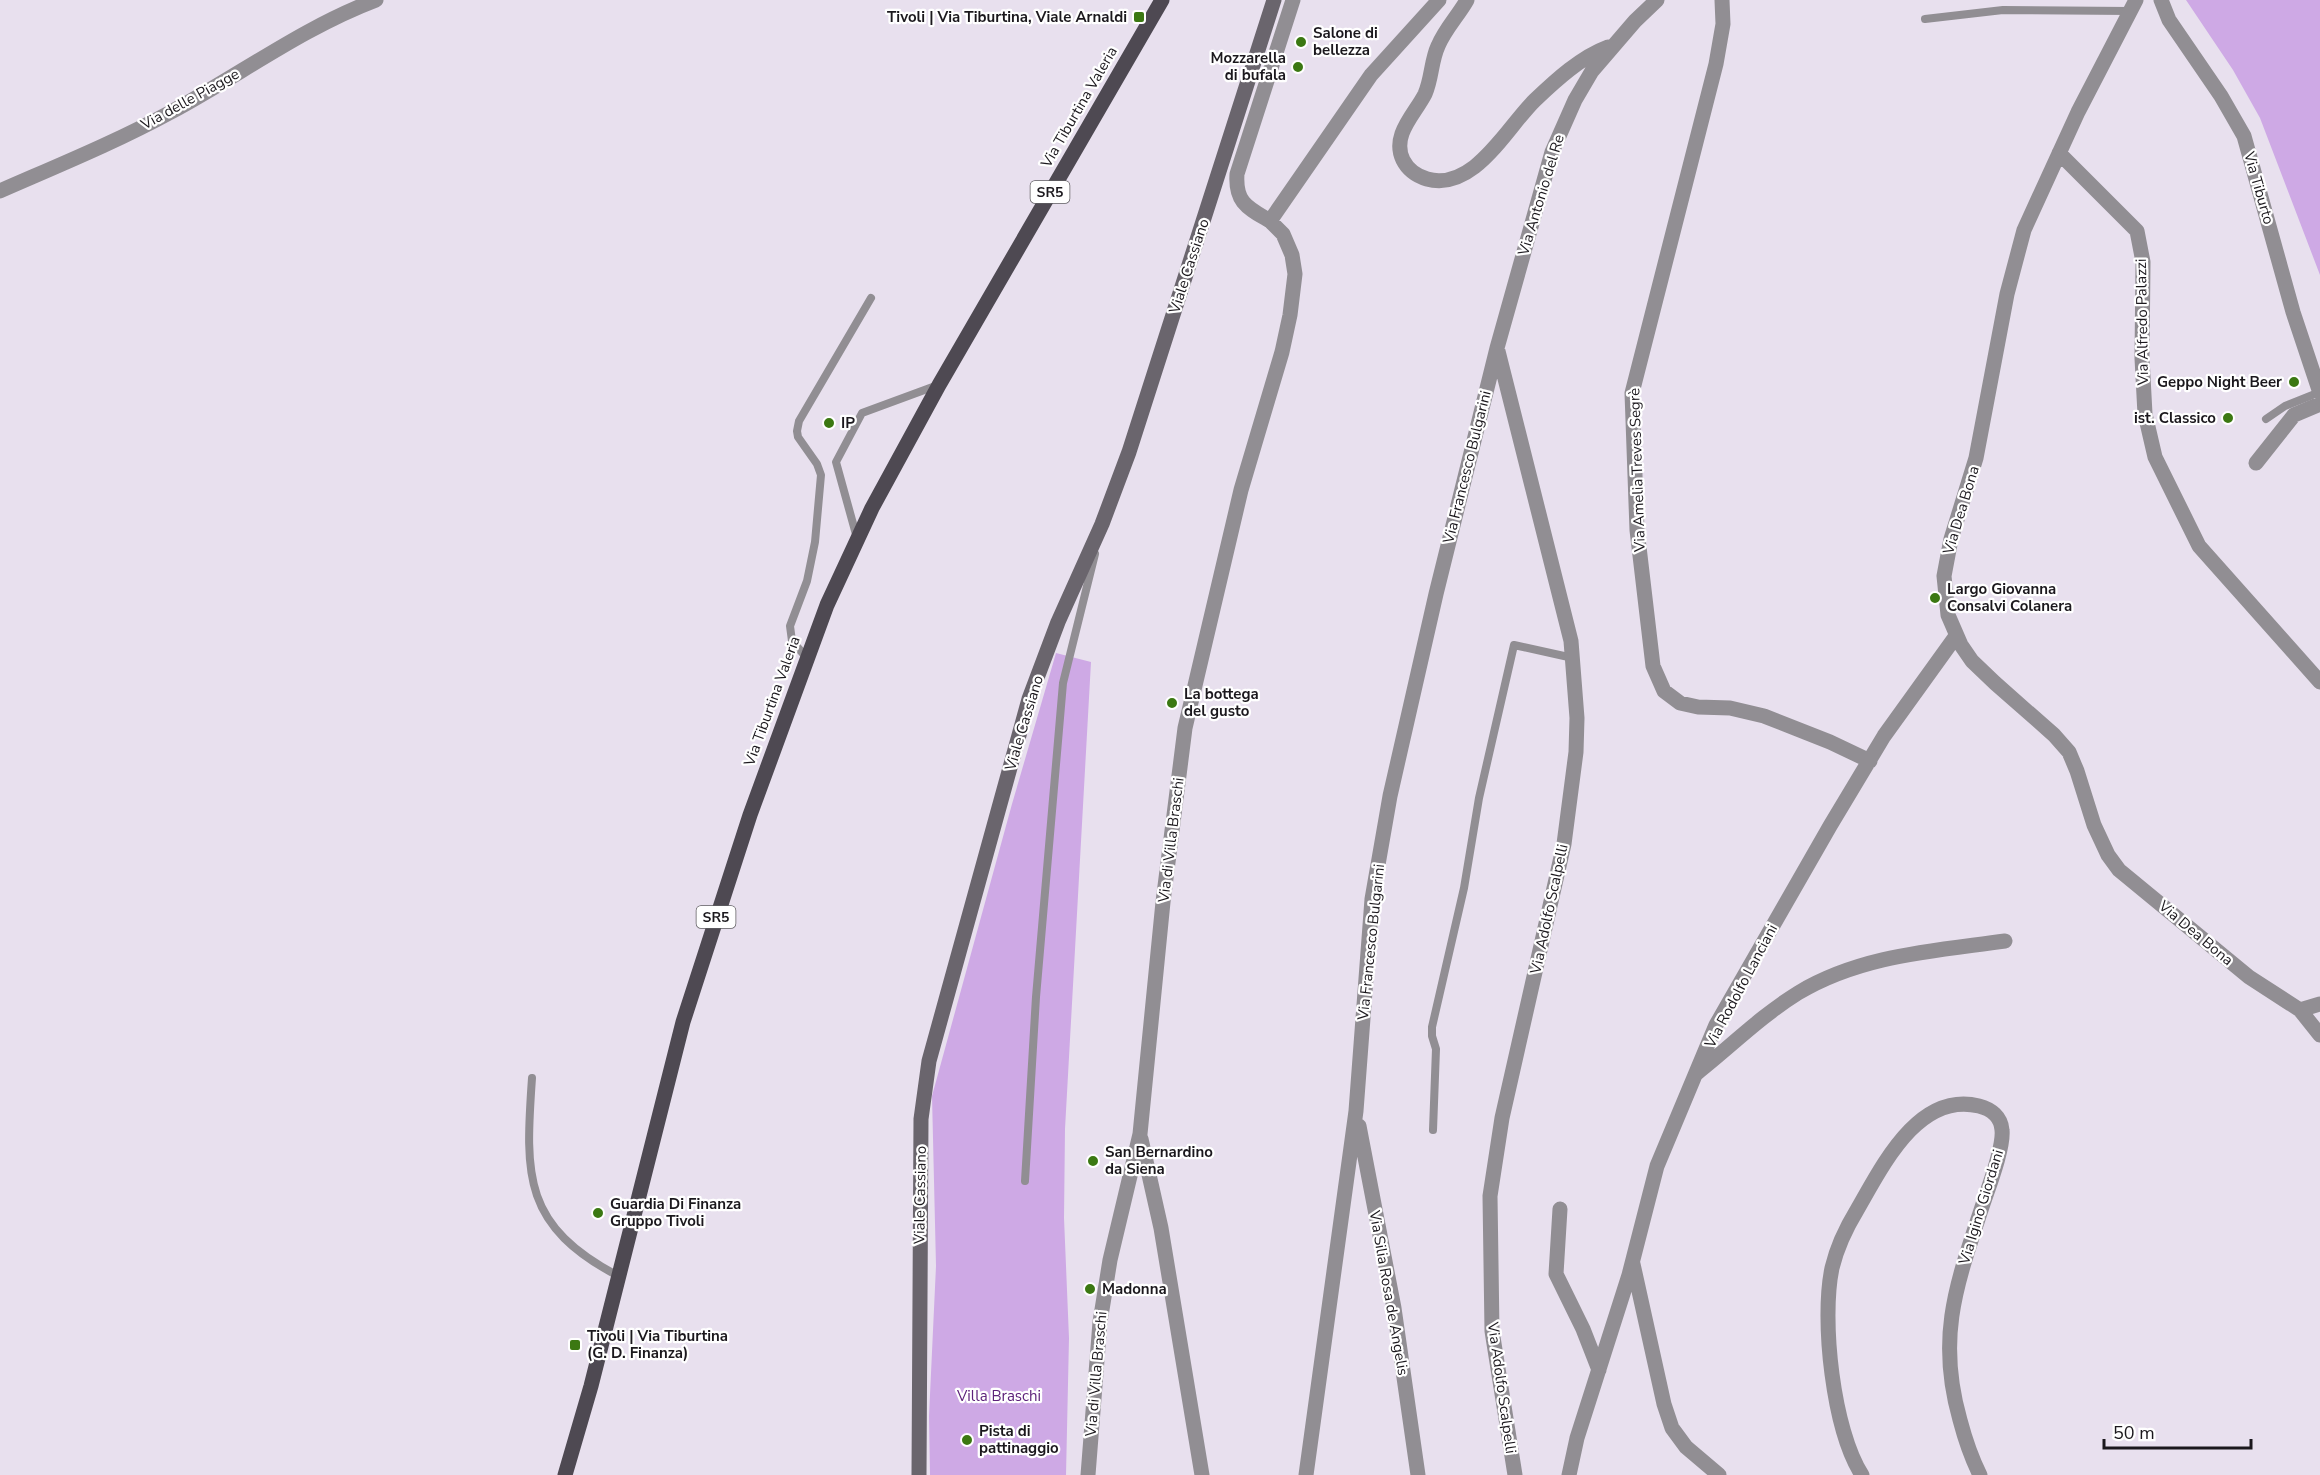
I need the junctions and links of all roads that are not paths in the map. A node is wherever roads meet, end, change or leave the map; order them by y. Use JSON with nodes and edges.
{"nodes":[{"id":1,"x":376,"y":0,"type":"edge"},
{"id":2,"x":1162,"y":0,"type":"edge"},
{"id":3,"x":1274,"y":0,"type":"edge"},
{"id":4,"x":1293,"y":0,"type":"edge"},
{"id":5,"x":1439,"y":0,"type":"edge"},
{"id":6,"x":1467,"y":0,"type":"edge"},
{"id":7,"x":1657,"y":0,"type":"edge"},
{"id":8,"x":1722,"y":0,"type":"edge"},
{"id":9,"x":2161,"y":0,"type":"edge"},
{"id":10,"x":2133,"y":6,"type":"edge"},
{"id":11,"x":1925,"y":19,"type":"dead end"},
{"id":12,"x":1614,"y":45,"type":"junction"},
{"id":13,"x":2059,"y":153,"type":"junction"},
{"id":14,"x":0,"y":191,"type":"edge"},
{"id":15,"x":1270,"y":221,"type":"junction"},
{"id":16,"x":871,"y":298,"type":"dead end"},
{"id":17,"x":1497,"y":348,"type":"junction"},
{"id":18,"x":2316,"y":370,"type":"edge"},
{"id":19,"x":939,"y":385,"type":"junction"},
{"id":20,"x":2320,"y":393,"type":"edge"},
{"id":21,"x":2320,"y":404,"type":"edge"},
{"id":22,"x":2266,"y":419,"type":"dead end"},
{"id":23,"x":2256,"y":463,"type":"dead end"},
{"id":24,"x":1102,"y":524,"type":"junction"},
{"id":25,"x":857,"y":540,"type":"junction"},
{"id":26,"x":1956,"y":636,"type":"junction"},
{"id":27,"x":807,"y":658,"type":"junction"},
{"id":28,"x":1573,"y":658,"type":"junction"},
{"id":29,"x":2320,"y":681,"type":"edge"},
{"id":30,"x":1870,"y":760,"type":"junction"},
{"id":31,"x":2005,"y":941,"type":"dead end"},
{"id":32,"x":2320,"y":1004,"type":"edge"},
{"id":33,"x":2300,"y":1010,"type":"junction"},
{"id":34,"x":2320,"y":1035,"type":"edge"},
{"id":35,"x":1696,"y":1074,"type":"junction"},
{"id":36,"x":532,"y":1078,"type":"dead end"},
{"id":37,"x":1356,"y":1111,"type":"junction"},
{"id":38,"x":1433,"y":1130,"type":"dead end"},
{"id":39,"x":1140,"y":1134,"type":"junction"},
{"id":40,"x":1025,"y":1182,"type":"dead end"},
{"id":41,"x":1560,"y":1209,"type":"dead end"},
{"id":42,"x":1633,"y":1261,"type":"junction"},
{"id":43,"x":620,"y":1276,"type":"junction"},
{"id":44,"x":1599,"y":1370,"type":"junction"},
{"id":45,"x":565,"y":1475,"type":"edge"},
{"id":46,"x":919,"y":1475,"type":"edge"},
{"id":47,"x":1088,"y":1475,"type":"edge"},
{"id":48,"x":1202,"y":1475,"type":"edge"},
{"id":49,"x":1306,"y":1475,"type":"edge"},
{"id":50,"x":1418,"y":1475,"type":"edge"},
{"id":51,"x":1515,"y":1475,"type":"edge"},
{"id":52,"x":1569,"y":1475,"type":"edge"},
{"id":53,"x":1719,"y":1475,"type":"edge"},
{"id":54,"x":1862,"y":1475,"type":"edge"},
{"id":55,"x":1980,"y":1475,"type":"edge"}],
"edges":[{"from":1,"to":14,"type":"street","name":"Via delle Piagge"},
{"from":2,"to":19,"type":"main road","name":"Via Tiburtina Valeria","number":"SR5"},
{"from":3,"to":24,"type":"street","name":"Viale Cassiano"},
{"from":4,"to":15,"type":"street"},
{"from":5,"to":15,"type":"street"},
{"from":6,"to":12,"type":"street"},
{"from":7,"to":12,"type":"street","name":"Via Antonio del Re"},
{"from":8,"to":30,"type":"street","name":"Via Amelia Treves Segrè"},
{"from":9,"to":18,"type":"street","name":"Via Tiburto"},
{"from":10,"to":11,"type":"lane"},
{"from":10,"to":13,"type":"street","name":"Via Dea Bona"},
{"from":12,"to":17,"type":"street","name":"Via Antonio del Re"},
{"from":13,"to":26,"type":"street","name":"Via Dea Bona"},
{"from":13,"to":29,"type":"street","name":"Via Alfredo Palazzi"},
{"from":15,"to":39,"type":"street","name":"Via di Villa Braschi"},
{"from":16,"to":27,"type":"lane"},
{"from":17,"to":28,"type":"street","name":"Via Adolfo Scalpelli"},
{"from":17,"to":37,"type":"street","name":"Via Francesco Bulgarini"},
{"from":18,"to":20,"type":"street","name":"Via Tiburto"},
{"from":19,"to":25,"type":"main road","name":"Via Tiburtina Valeria","number":"SR5"},
{"from":19,"to":25,"type":"lane"},
{"from":20,"to":22,"type":"lane"},
{"from":21,"to":23,"type":"street"},
{"from":24,"to":40,"type":"lane"},
{"from":24,"to":46,"type":"street","name":"Viale Cassiano"},
{"from":25,"to":27,"type":"main road","name":"Via Tiburtina Valeria","number":"SR5"},
{"from":26,"to":30,"type":"street","name":"Via Rodolfo Lanciani"},
{"from":26,"to":33,"type":"street","name":"Via Dea Bona"},
{"from":27,"to":43,"type":"main road","name":"Via Tiburtina Valeria","number":"SR5"},
{"from":28,"to":38,"type":"lane"},
{"from":28,"to":51,"type":"street","name":"Via Adolfo Scalpelli"},
{"from":30,"to":35,"type":"street","name":"Via Rodolfo Lanciani"},
{"from":31,"to":35,"type":"street"},
{"from":32,"to":33,"type":"street"},
{"from":33,"to":34,"type":"street","name":"Via Dea Bona"},
{"from":35,"to":42,"type":"street","name":"Via Rodolfo Lanciani"},
{"from":36,"to":43,"type":"lane"},
{"from":37,"to":49,"type":"street","name":"Via Francesco Bulgarini"},
{"from":37,"to":50,"type":"street","name":"Via Silia Rosa de Angelis"},
{"from":39,"to":47,"type":"street","name":"Via di Villa Braschi"},
{"from":39,"to":48,"type":"street"},
{"from":41,"to":44,"type":"street"},
{"from":42,"to":44,"type":"street","name":"Via Rodolfo Lanciani"},
{"from":42,"to":53,"type":"street"},
{"from":43,"to":45,"type":"main road","name":"Via Tiburtina Valeria","number":"SR5"},
{"from":44,"to":52,"type":"street","name":"Via Rodolfo Lanciani"},
{"from":54,"to":55,"type":"street","name":"Via Igino Giordani"}]}
